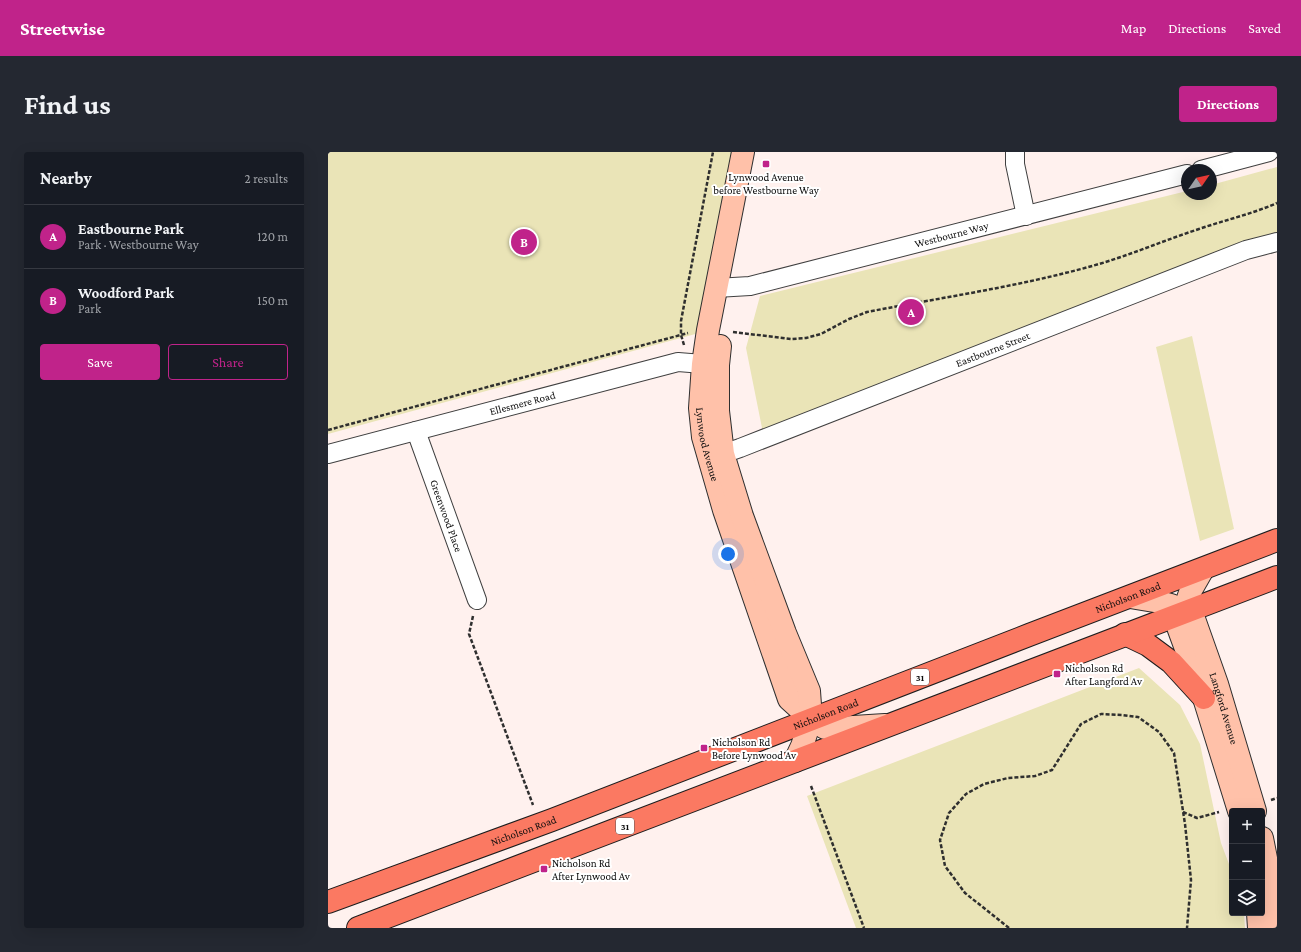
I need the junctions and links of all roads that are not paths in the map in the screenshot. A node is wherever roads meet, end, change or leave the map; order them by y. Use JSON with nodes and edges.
{"nodes":[{"id":1,"x":743,"y":152,"type":"edge"},
{"id":2,"x":758,"y":152,"type":"edge"},
{"id":3,"x":1015,"y":152,"type":"edge"},
{"id":4,"x":1269,"y":152,"type":"edge"},
{"id":5,"x":1217,"y":166,"type":"edge"},
{"id":6,"x":1181,"y":176,"type":"edge"},
{"id":7,"x":1026,"y":216,"type":"junction"},
{"id":8,"x":1277,"y":242,"type":"edge"},
{"id":9,"x":723,"y":288,"type":"junction"},
{"id":10,"x":710,"y":364,"type":"junction"},
{"id":11,"x":416,"y":431,"type":"junction"},
{"id":12,"x":328,"y":454,"type":"edge"},
{"id":13,"x":716,"y":456,"type":"junction"},
{"id":14,"x":1277,"y":540,"type":"edge"},
{"id":15,"x":1203,"y":569,"type":"junction"},
{"id":16,"x":1277,"y":577,"type":"edge"},
{"id":17,"x":1130,"y":597,"type":"junction"},
{"id":18,"x":477,"y":600,"type":"road end"},
{"id":19,"x":1182,"y":612,"type":"junction"},
{"id":20,"x":1125,"y":634,"type":"junction"},
{"id":21,"x":1204,"y":698,"type":"junction"},
{"id":22,"x":811,"y":719,"type":"junction"},
{"id":23,"x":891,"y":724,"type":"junction"},
{"id":24,"x":795,"y":761,"type":"junction"},
{"id":25,"x":1238,"y":808,"type":"edge"},
{"id":26,"x":1254,"y":808,"type":"edge"},
{"id":27,"x":1266,"y":844,"type":"edge"},
{"id":28,"x":328,"y":902,"type":"edge"},
{"id":29,"x":1258,"y":916,"type":"edge"},
{"id":30,"x":358,"y":928,"type":"edge"},
{"id":31,"x":1260,"y":928,"type":"edge"},
{"id":32,"x":1275,"y":928,"type":"edge"}],
"edges":[{"from":1,"to":9,"type":"street","name":"Lynwood Avenue"},
{"from":2,"to":9,"type":"street","name":"Lynwood Avenue"},
{"from":3,"to":7,"type":"street"},
{"from":4,"to":5,"type":"street"},
{"from":6,"to":7,"type":"street","name":"Westbourne Way"},
{"from":7,"to":9,"type":"street","name":"Westbourne Way"},
{"from":8,"to":13,"type":"street","name":"Eastbourne Street"},
{"from":9,"to":10,"type":"street","name":"Lynwood Avenue"},
{"from":10,"to":11,"type":"street","name":"Ellesmere Road"},
{"from":10,"to":13,"type":"street","name":"Lynwood Avenue"},
{"from":11,"to":12,"type":"street","name":"Ellesmere Road"},
{"from":11,"to":18,"type":"street","name":"Greenwood Place"},
{"from":13,"to":22,"type":"street","name":"Lynwood Avenue"},
{"from":14,"to":15,"type":"main road","name":"Nicholson Road","number":"31"},
{"from":15,"to":17,"type":"main road","name":"Nicholson Road","number":"31"},
{"from":15,"to":19,"type":"street","name":"Langford Avenue"},
{"from":16,"to":19,"type":"main road","number":"31"},
{"from":17,"to":19,"type":"street","name":"Langford Avenue"},
{"from":17,"to":22,"type":"main road","name":"Nicholson Road","number":"31"},
{"from":19,"to":20,"type":"main road","number":"31"},
{"from":19,"to":21,"type":"street","name":"Langford Avenue"},
{"from":19,"to":26,"type":"street","name":"Langford Avenue"},
{"from":20,"to":21,"type":"main road"},
{"from":20,"to":23,"type":"main road","number":"31"},
{"from":21,"to":25,"type":"street","name":"Langford Avenue"},
{"from":22,"to":23,"type":"street","name":"Lynwood Avenue"},
{"from":22,"to":24,"type":"street"},
{"from":22,"to":28,"type":"main road","name":"Nicholson Road","number":"31"},
{"from":23,"to":24,"type":"main road","number":"31"},
{"from":24,"to":30,"type":"main road","number":"31"},
{"from":27,"to":32,"type":"street"},
{"from":29,"to":31,"type":"street"}]}
